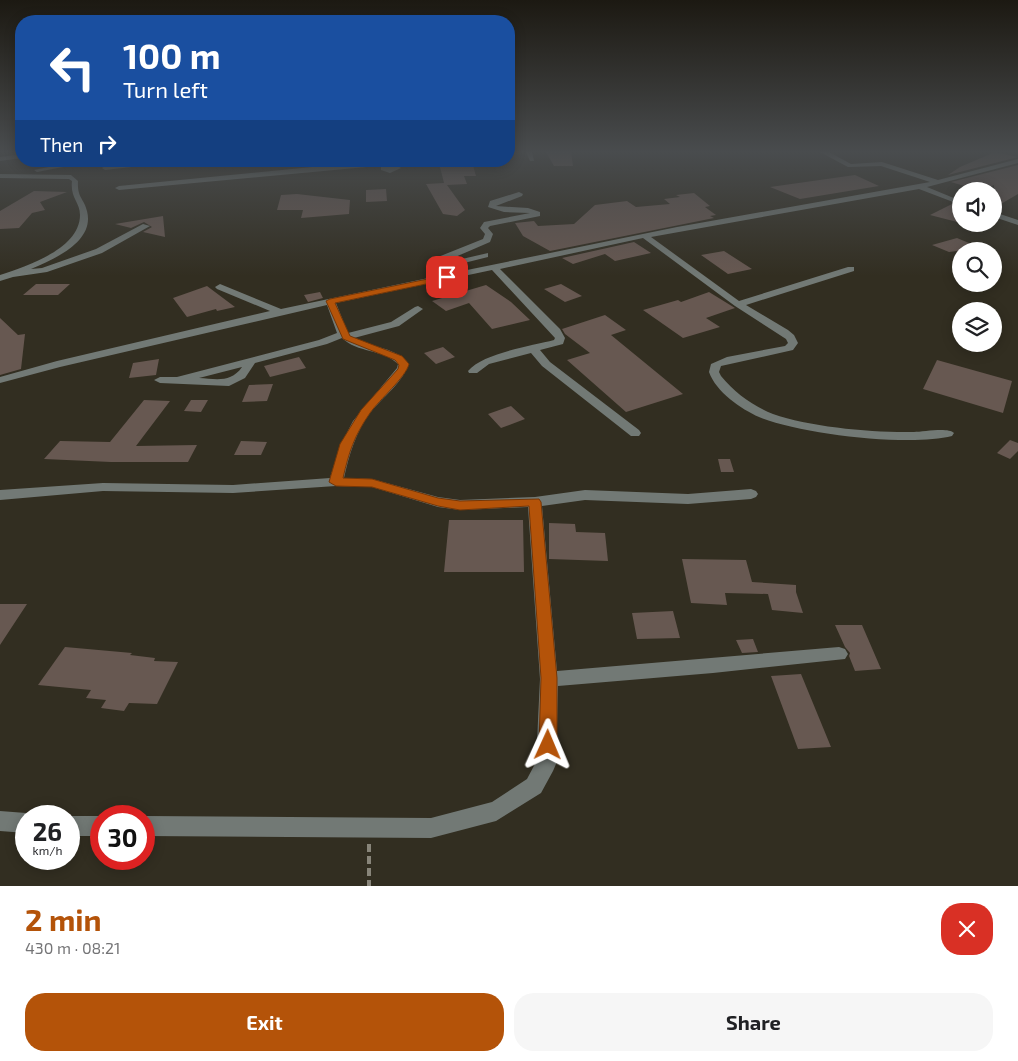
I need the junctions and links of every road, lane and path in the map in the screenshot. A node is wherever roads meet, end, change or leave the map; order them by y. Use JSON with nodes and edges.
{"nodes":[{"id":1,"x":74,"y":193,"type":"edge"},
{"id":2,"x":880,"y":193,"type":"edge"},
{"id":3,"x":938,"y":193,"type":"edge"},
{"id":4,"x":519,"y":194,"type":"dead end"},
{"id":5,"x":952,"y":199,"type":"edge"},
{"id":6,"x":1002,"y":217,"type":"edge"},
{"id":7,"x":1018,"y":222,"type":"edge"},
{"id":8,"x":146,"y":226,"type":"dead end"},
{"id":9,"x":645,"y":236,"type":"junction"},
{"id":10,"x":485,"y":255,"type":"dead end"},
{"id":11,"x":448,"y":265,"type":"junction"},
{"id":12,"x":494,"y":267,"type":"junction"},
{"id":13,"x":851,"y":269,"type":"dead end"},
{"id":14,"x":466,"y":273,"type":"junction"},
{"id":15,"x":12,"y":274,"type":"junction"},
{"id":16,"x":0,"y":278,"type":"edge"},
{"id":17,"x":220,"y":287,"type":"dead end"},
{"id":18,"x":330,"y":301,"type":"junction"},
{"id":19,"x":738,"y":304,"type":"junction"},
{"id":20,"x":418,"y":309,"type":"dead end"},
{"id":21,"x":280,"y":312,"type":"junction"},
{"id":22,"x":345,"y":335,"type":"junction"},
{"id":23,"x":533,"y":349,"type":"junction"},
{"id":24,"x":252,"y":360,"type":"junction"},
{"id":25,"x":473,"y":371,"type":"dead end"},
{"id":26,"x":0,"y":380,"type":"edge"},
{"id":27,"x":160,"y":380,"type":"dead end"},
{"id":28,"x":176,"y":381,"type":"junction"},
{"id":29,"x":635,"y":433,"type":"dead end"},
{"id":30,"x":948,"y":433,"type":"dead end"},
{"id":31,"x":336,"y":482,"type":"junction"},
{"id":32,"x":751,"y":494,"type":"dead end"},
{"id":33,"x":0,"y":495,"type":"edge"},
{"id":34,"x":535,"y":502,"type":"junction"},
{"id":35,"x":839,"y":654,"type":"dead end"},
{"id":36,"x":549,"y":678,"type":"junction"},
{"id":37,"x":0,"y":821,"type":"edge"},
{"id":38,"x":15,"y":822,"type":"edge"},
{"id":39,"x":155,"y":826,"type":"edge"},
{"id":40,"x":370,"y":828,"type":"junction"},
{"id":41,"x":369,"y":886,"type":"edge"}],
"edges":[{"from":1,"to":15,"type":"street"},
{"from":2,"to":9,"type":"street"},
{"from":3,"to":5,"type":"street"},
{"from":4,"to":11,"type":"street"},
{"from":6,"to":7,"type":"street"},
{"from":8,"to":15,"type":"street"},
{"from":9,"to":12,"type":"street"},
{"from":9,"to":19,"type":"street"},
{"from":10,"to":11,"type":"street"},
{"from":11,"to":14,"type":"street"},
{"from":12,"to":14,"type":"street"},
{"from":12,"to":23,"type":"street"},
{"from":13,"to":19,"type":"street"},
{"from":14,"to":18,"type":"street"},
{"from":15,"to":16,"type":"street"},
{"from":17,"to":21,"type":"street"},
{"from":18,"to":21,"type":"street"},
{"from":18,"to":22,"type":"street"},
{"from":19,"to":30,"type":"street"},
{"from":20,"to":22,"type":"street"},
{"from":21,"to":26,"type":"street"},
{"from":22,"to":24,"type":"street"},
{"from":22,"to":31,"type":"street"},
{"from":23,"to":25,"type":"street"},
{"from":23,"to":29,"type":"street"},
{"from":24,"to":28,"type":"street"},
{"from":24,"to":28,"type":"street"},
{"from":27,"to":28,"type":"street"},
{"from":31,"to":33,"type":"street"},
{"from":31,"to":34,"type":"street"},
{"from":32,"to":34,"type":"street"},
{"from":34,"to":36,"type":"street"},
{"from":35,"to":36,"type":"street"},
{"from":36,"to":40,"type":"street"},
{"from":37,"to":38,"type":"street"},
{"from":39,"to":40,"type":"street"},
{"from":40,"to":41,"type":"path"}]}
